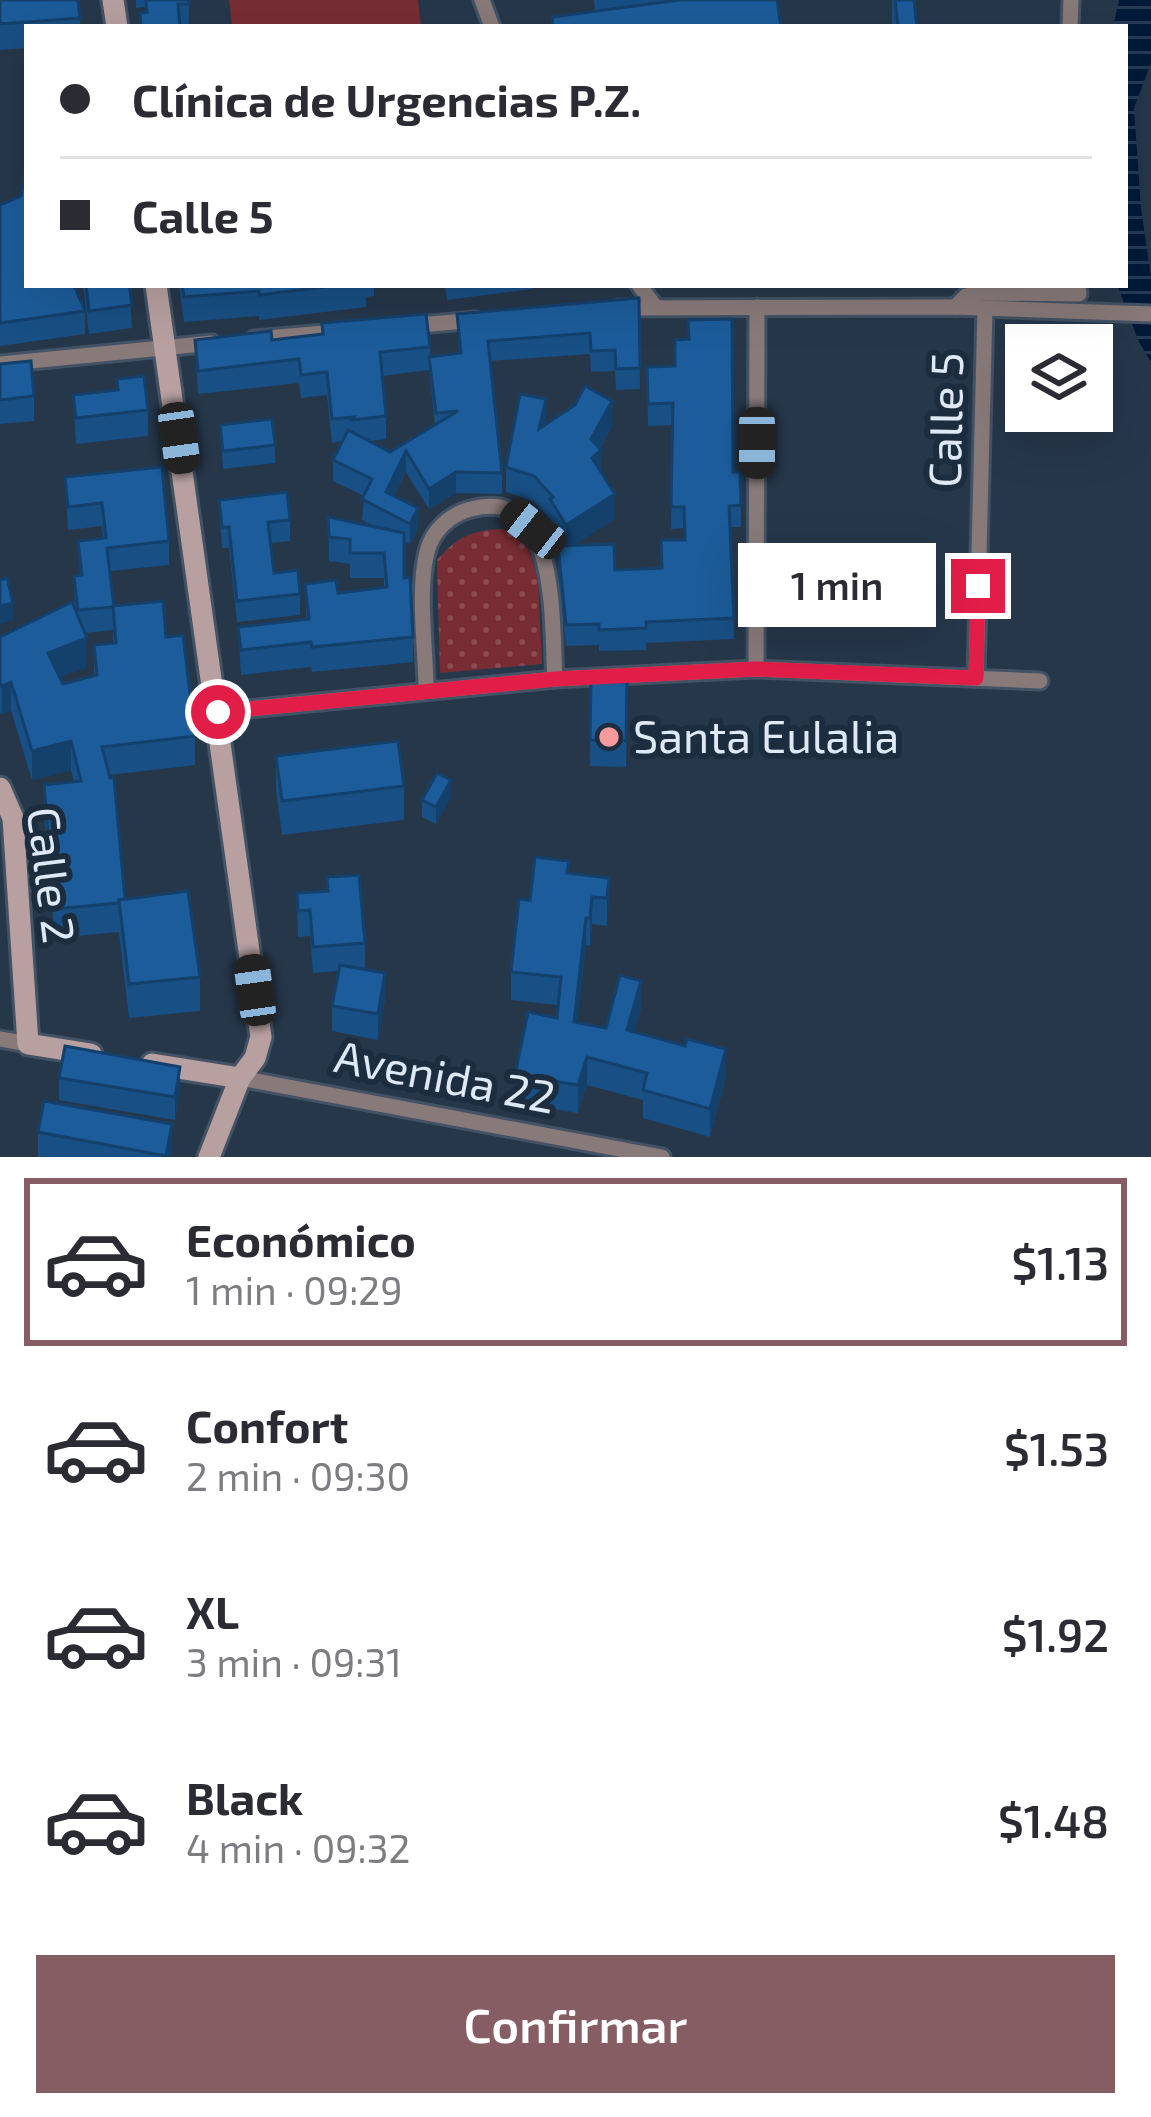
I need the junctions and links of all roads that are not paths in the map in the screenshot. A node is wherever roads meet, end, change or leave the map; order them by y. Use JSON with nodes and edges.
{"nodes":[{"id":1,"x":157,"y":288,"type":"edge"},
{"id":2,"x":641,"y":288,"type":"edge"},
{"id":3,"x":1078,"y":288,"type":"edge"},
{"id":4,"x":654,"y":305,"type":"junction"},
{"id":5,"x":757,"y":307,"type":"junction"},
{"id":6,"x":955,"y":307,"type":"junction"},
{"id":7,"x":985,"y":308,"type":"junction"},
{"id":8,"x":607,"y":309,"type":"edge"},
{"id":9,"x":1151,"y":314,"type":"edge"},
{"id":10,"x":491,"y":319,"type":"edge"},
{"id":11,"x":398,"y":327,"type":"edge"},
{"id":12,"x":352,"y":331,"type":"edge"},
{"id":13,"x":166,"y":347,"type":"junction"},
{"id":14,"x":0,"y":364,"type":"edge"},
{"id":15,"x":756,"y":669,"type":"junction"},
{"id":16,"x":976,"y":678,"type":"junction"},
{"id":17,"x":555,"y":679,"type":"junction"},
{"id":18,"x":1040,"y":681,"type":"dead end"},
{"id":19,"x":427,"y":690,"type":"junction"},
{"id":20,"x":218,"y":712,"type":"junction"},
{"id":21,"x":0,"y":788,"type":"edge"},
{"id":22,"x":0,"y":1039,"type":"edge"},
{"id":23,"x":28,"y":1044,"type":"junction"},
{"id":24,"x":240,"y":1078,"type":"junction"},
{"id":25,"x":642,"y":1155,"type":"edge"},
{"id":26,"x":209,"y":1157,"type":"edge"},
{"id":27,"x":662,"y":1157,"type":"edge"}],
"edges":[{"from":1,"to":13,"type":"main road"},
{"from":2,"to":4,"type":"street"},
{"from":3,"to":6,"type":"street","name":"Calle 5"},
{"from":4,"to":5,"type":"street"},
{"from":4,"to":8,"type":"street"},
{"from":5,"to":6,"type":"street"},
{"from":5,"to":15,"type":"street"},
{"from":6,"to":7,"type":"street"},
{"from":7,"to":9,"type":"street"},
{"from":7,"to":16,"type":"street","name":"Calle 5"},
{"from":10,"to":11,"type":"street"},
{"from":12,"to":13,"type":"street"},
{"from":13,"to":14,"type":"street"},
{"from":13,"to":20,"type":"main road"},
{"from":15,"to":16,"type":"street"},
{"from":15,"to":17,"type":"street"},
{"from":16,"to":18,"type":"street"},
{"from":17,"to":19,"type":"street"},
{"from":17,"to":19,"type":"street"},
{"from":19,"to":20,"type":"street"},
{"from":20,"to":24,"type":"main road"},
{"from":21,"to":23,"type":"main road","name":"Calle 2"},
{"from":22,"to":23,"type":"street","name":"Avenida 22"},
{"from":23,"to":24,"type":"main road","name":"Avenida 22"},
{"from":24,"to":25,"type":"street","name":"Avenida 22"},
{"from":24,"to":26,"type":"main road"},
{"from":25,"to":27,"type":"street","name":"Avenida 22"}]}
